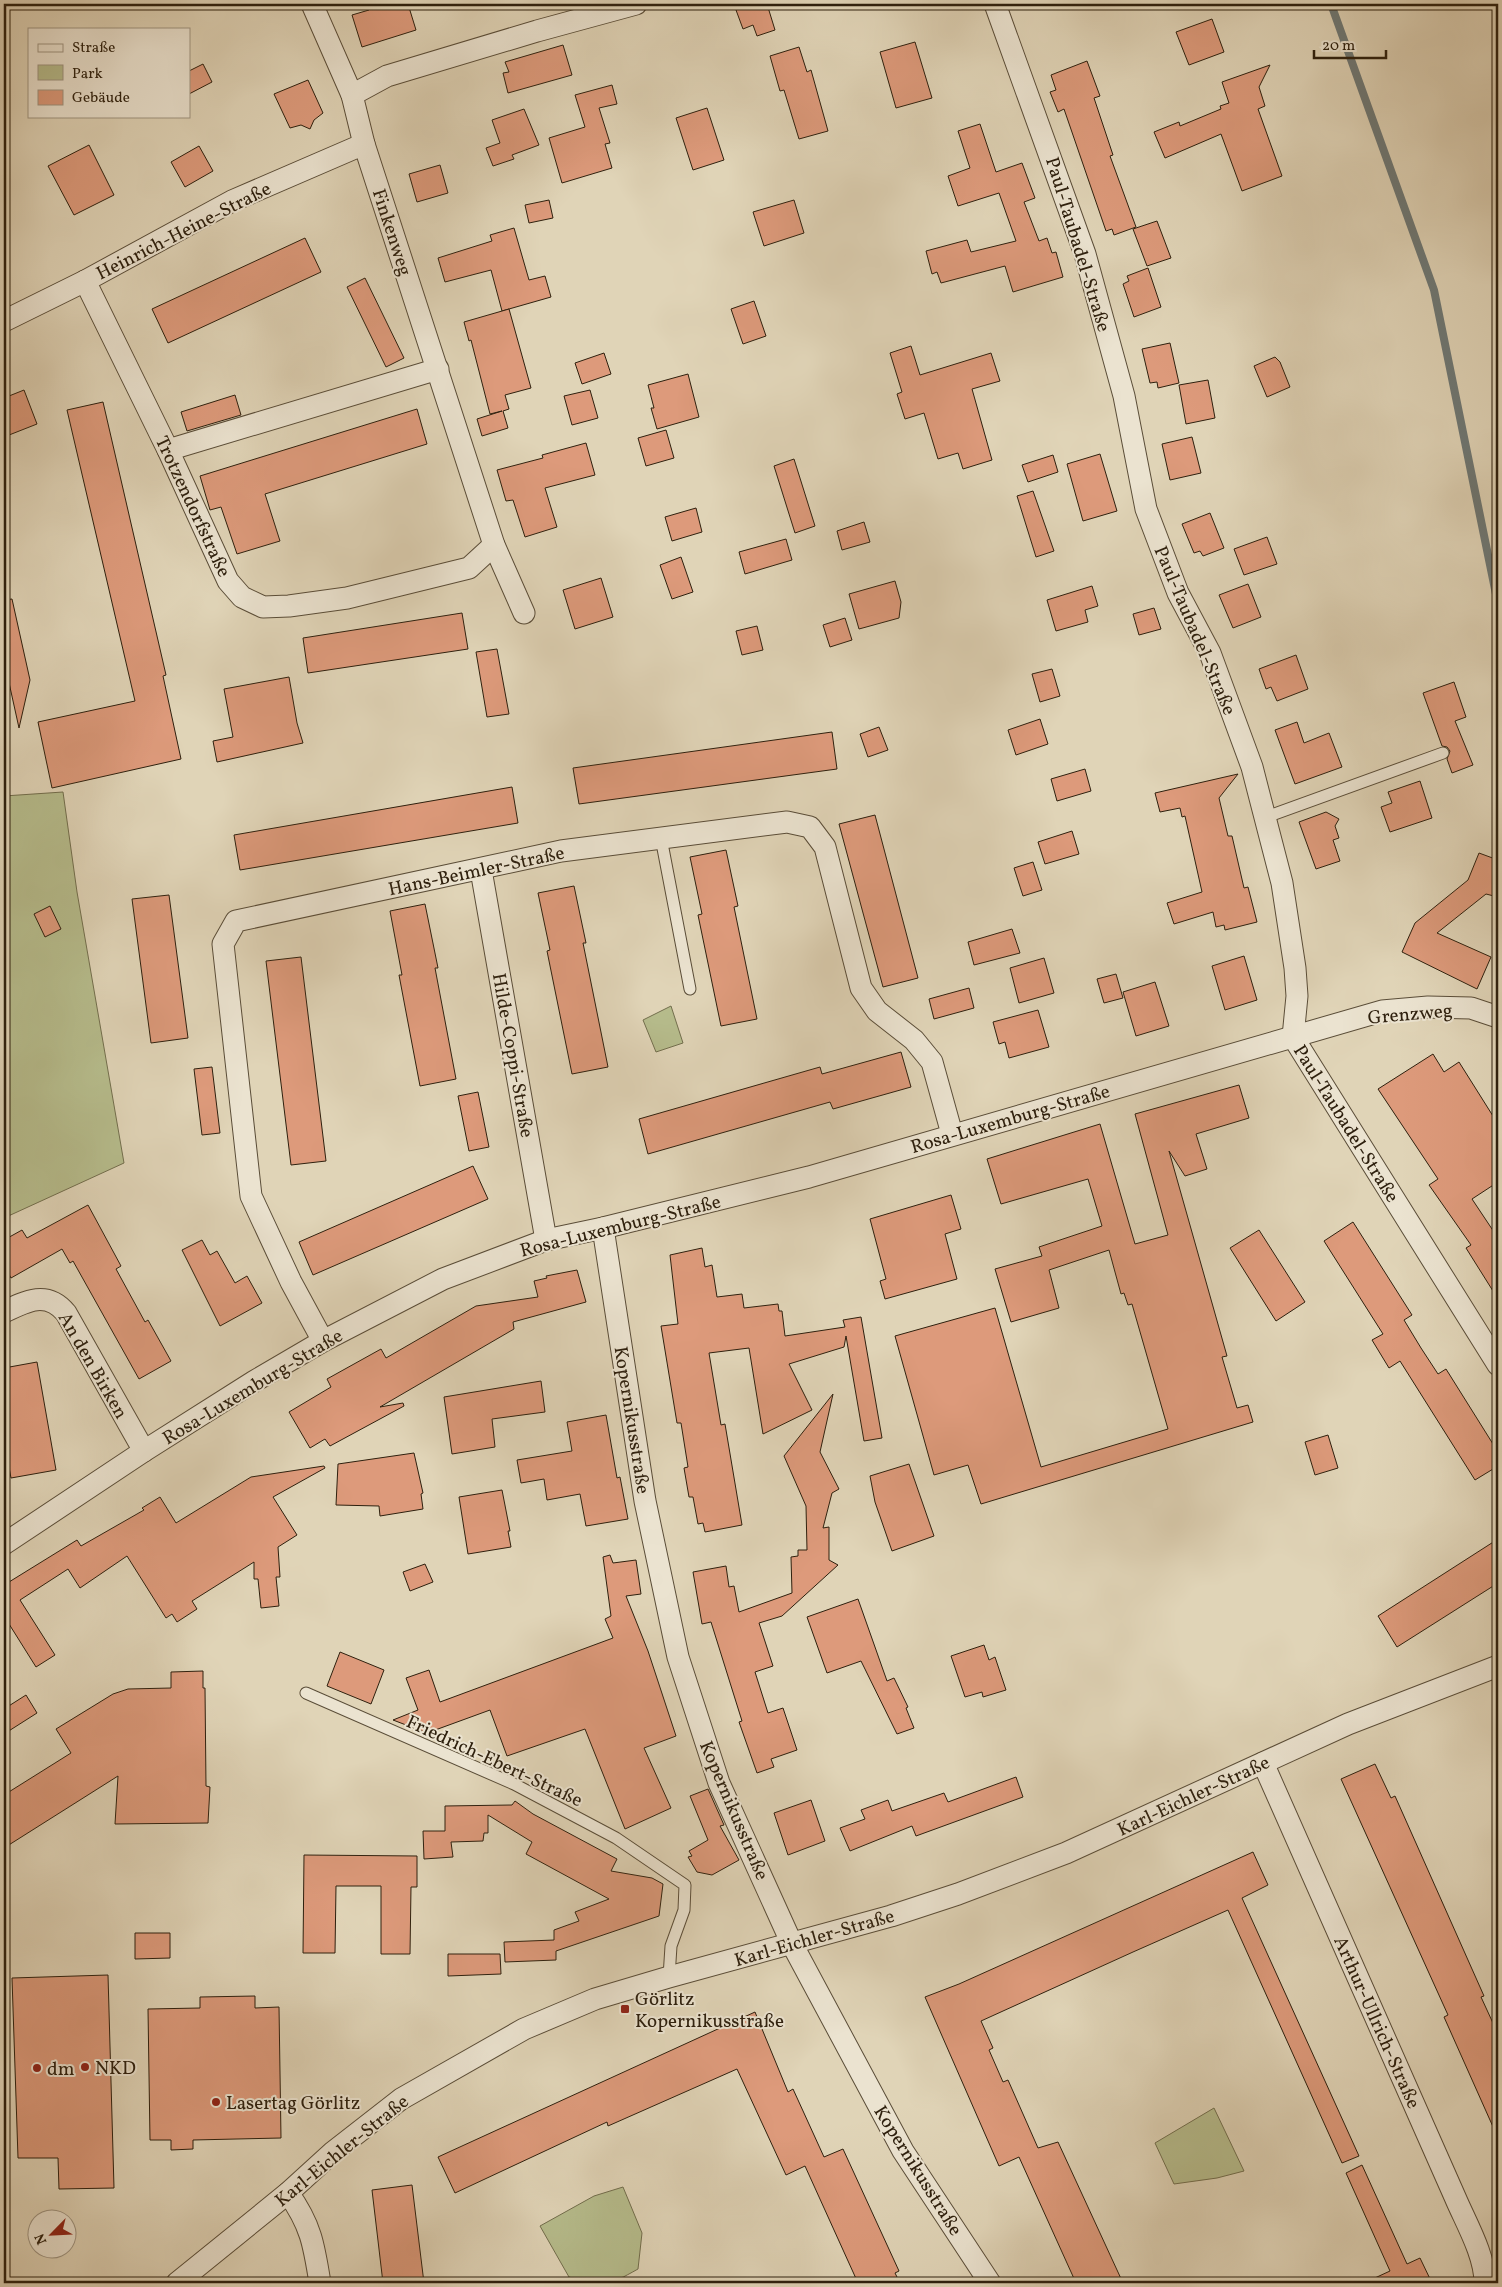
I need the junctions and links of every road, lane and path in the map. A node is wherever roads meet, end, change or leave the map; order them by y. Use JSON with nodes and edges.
{"nodes":[{"id":1,"x":312,"y":4,"type":"edge"},
{"id":2,"x":636,"y":4,"type":"edge"},
{"id":3,"x":995,"y":4,"type":"edge"},
{"id":4,"x":352,"y":95,"type":"junction"},
{"id":5,"x":364,"y":144,"type":"junction"},
{"id":6,"x":85,"y":281,"type":"junction"},
{"id":7,"x":4,"y":321,"type":"edge"},
{"id":8,"x":438,"y":369,"type":"junction"},
{"id":9,"x":168,"y":450,"type":"junction"},
{"id":10,"x":494,"y":545,"type":"junction"},
{"id":11,"x":524,"y":613,"type":"dead end"},
{"id":12,"x":1443,"y":753,"type":"dead end"},
{"id":13,"x":1266,"y":817,"type":"junction"},
{"id":14,"x":661,"y":838,"type":"junction"},
{"id":15,"x":481,"y":870,"type":"junction"},
{"id":16,"x":690,"y":989,"type":"dead end"},
{"id":17,"x":1498,"y":1017,"type":"edge"},
{"id":18,"x":1293,"y":1037,"type":"junction"},
{"id":19,"x":952,"y":1134,"type":"junction"},
{"id":20,"x":603,"y":1228,"type":"junction"},
{"id":21,"x":546,"y":1240,"type":"junction"},
{"id":22,"x":4,"y":1312,"type":"edge"},
{"id":23,"x":323,"y":1342,"type":"junction"},
{"id":24,"x":1498,"y":1365,"type":"edge"},
{"id":25,"x":144,"y":1451,"type":"junction"},
{"id":26,"x":4,"y":1544,"type":"edge"},
{"id":27,"x":1498,"y":1666,"type":"edge"},
{"id":28,"x":306,"y":1693,"type":"dead end"},
{"id":29,"x":1263,"y":1763,"type":"junction"},
{"id":30,"x":792,"y":1944,"type":"junction"},
{"id":31,"x":668,"y":1977,"type":"junction"},
{"id":32,"x":288,"y":2193,"type":"junction"},
{"id":33,"x":177,"y":2283,"type":"edge"},
{"id":34,"x":320,"y":2283,"type":"edge"},
{"id":35,"x":990,"y":2283,"type":"edge"},
{"id":36,"x":1485,"y":2283,"type":"edge"}],
"edges":[{"from":1,"to":4,"type":"street","name":"Finkenweg"},
{"from":2,"to":4,"type":"street"},
{"from":3,"to":13,"type":"street","name":"Paul-Taubadel-Straße"},
{"from":4,"to":5,"type":"street","name":"Finkenweg"},
{"from":5,"to":6,"type":"street","name":"Heinrich-Heine-Straße"},
{"from":5,"to":8,"type":"street","name":"Finkenweg"},
{"from":6,"to":7,"type":"street","name":"Heinrich-Heine-Straße"},
{"from":6,"to":9,"type":"street","name":"Trotzendorfstraße"},
{"from":8,"to":9,"type":"street"},
{"from":8,"to":10,"type":"street","name":"Finkenweg"},
{"from":9,"to":10,"type":"street","name":"Trotzendorfstraße"},
{"from":10,"to":11,"type":"street","name":"Finkenweg"},
{"from":12,"to":13,"type":"lane"},
{"from":13,"to":18,"type":"street","name":"Paul-Taubadel-Straße"},
{"from":14,"to":15,"type":"street","name":"Hans-Beimler-Straße"},
{"from":14,"to":16,"type":"lane"},
{"from":14,"to":19,"type":"street","name":"Hans-Beimler-Straße"},
{"from":15,"to":21,"type":"street","name":"Hilde-Coppi-Straße"},
{"from":15,"to":23,"type":"street","name":"Hans-Beimler-Straße"},
{"from":17,"to":18,"type":"street","name":"Grenzweg"},
{"from":18,"to":19,"type":"street","name":"Rosa-Luxemburg-Straße"},
{"from":18,"to":24,"type":"street","name":"Paul-Taubadel-Straße"},
{"from":19,"to":20,"type":"street","name":"Rosa-Luxemburg-Straße"},
{"from":20,"to":21,"type":"street","name":"Rosa-Luxemburg-Straße"},
{"from":20,"to":30,"type":"street","name":"Kopernikusstraße"},
{"from":21,"to":23,"type":"street","name":"Rosa-Luxemburg-Straße"},
{"from":22,"to":25,"type":"street","name":"An den Birken"},
{"from":23,"to":25,"type":"street","name":"Rosa-Luxemburg-Straße"},
{"from":25,"to":26,"type":"street","name":"Rosa-Luxemburg-Straße"},
{"from":27,"to":29,"type":"street","name":"Karl-Eichler-Straße"},
{"from":28,"to":31,"type":"lane","name":"Friedrich-Ebert-Straße"},
{"from":29,"to":30,"type":"street","name":"Karl-Eichler-Straße"},
{"from":29,"to":36,"type":"street","name":"Arthur-Ullrich-Straße"},
{"from":30,"to":31,"type":"street","name":"Karl-Eichler-Straße"},
{"from":30,"to":35,"type":"street","name":"Kopernikusstraße"},
{"from":31,"to":32,"type":"street","name":"Karl-Eichler-Straße"},
{"from":32,"to":33,"type":"street","name":"Karl-Eichler-Straße"},
{"from":32,"to":34,"type":"street"}]}
